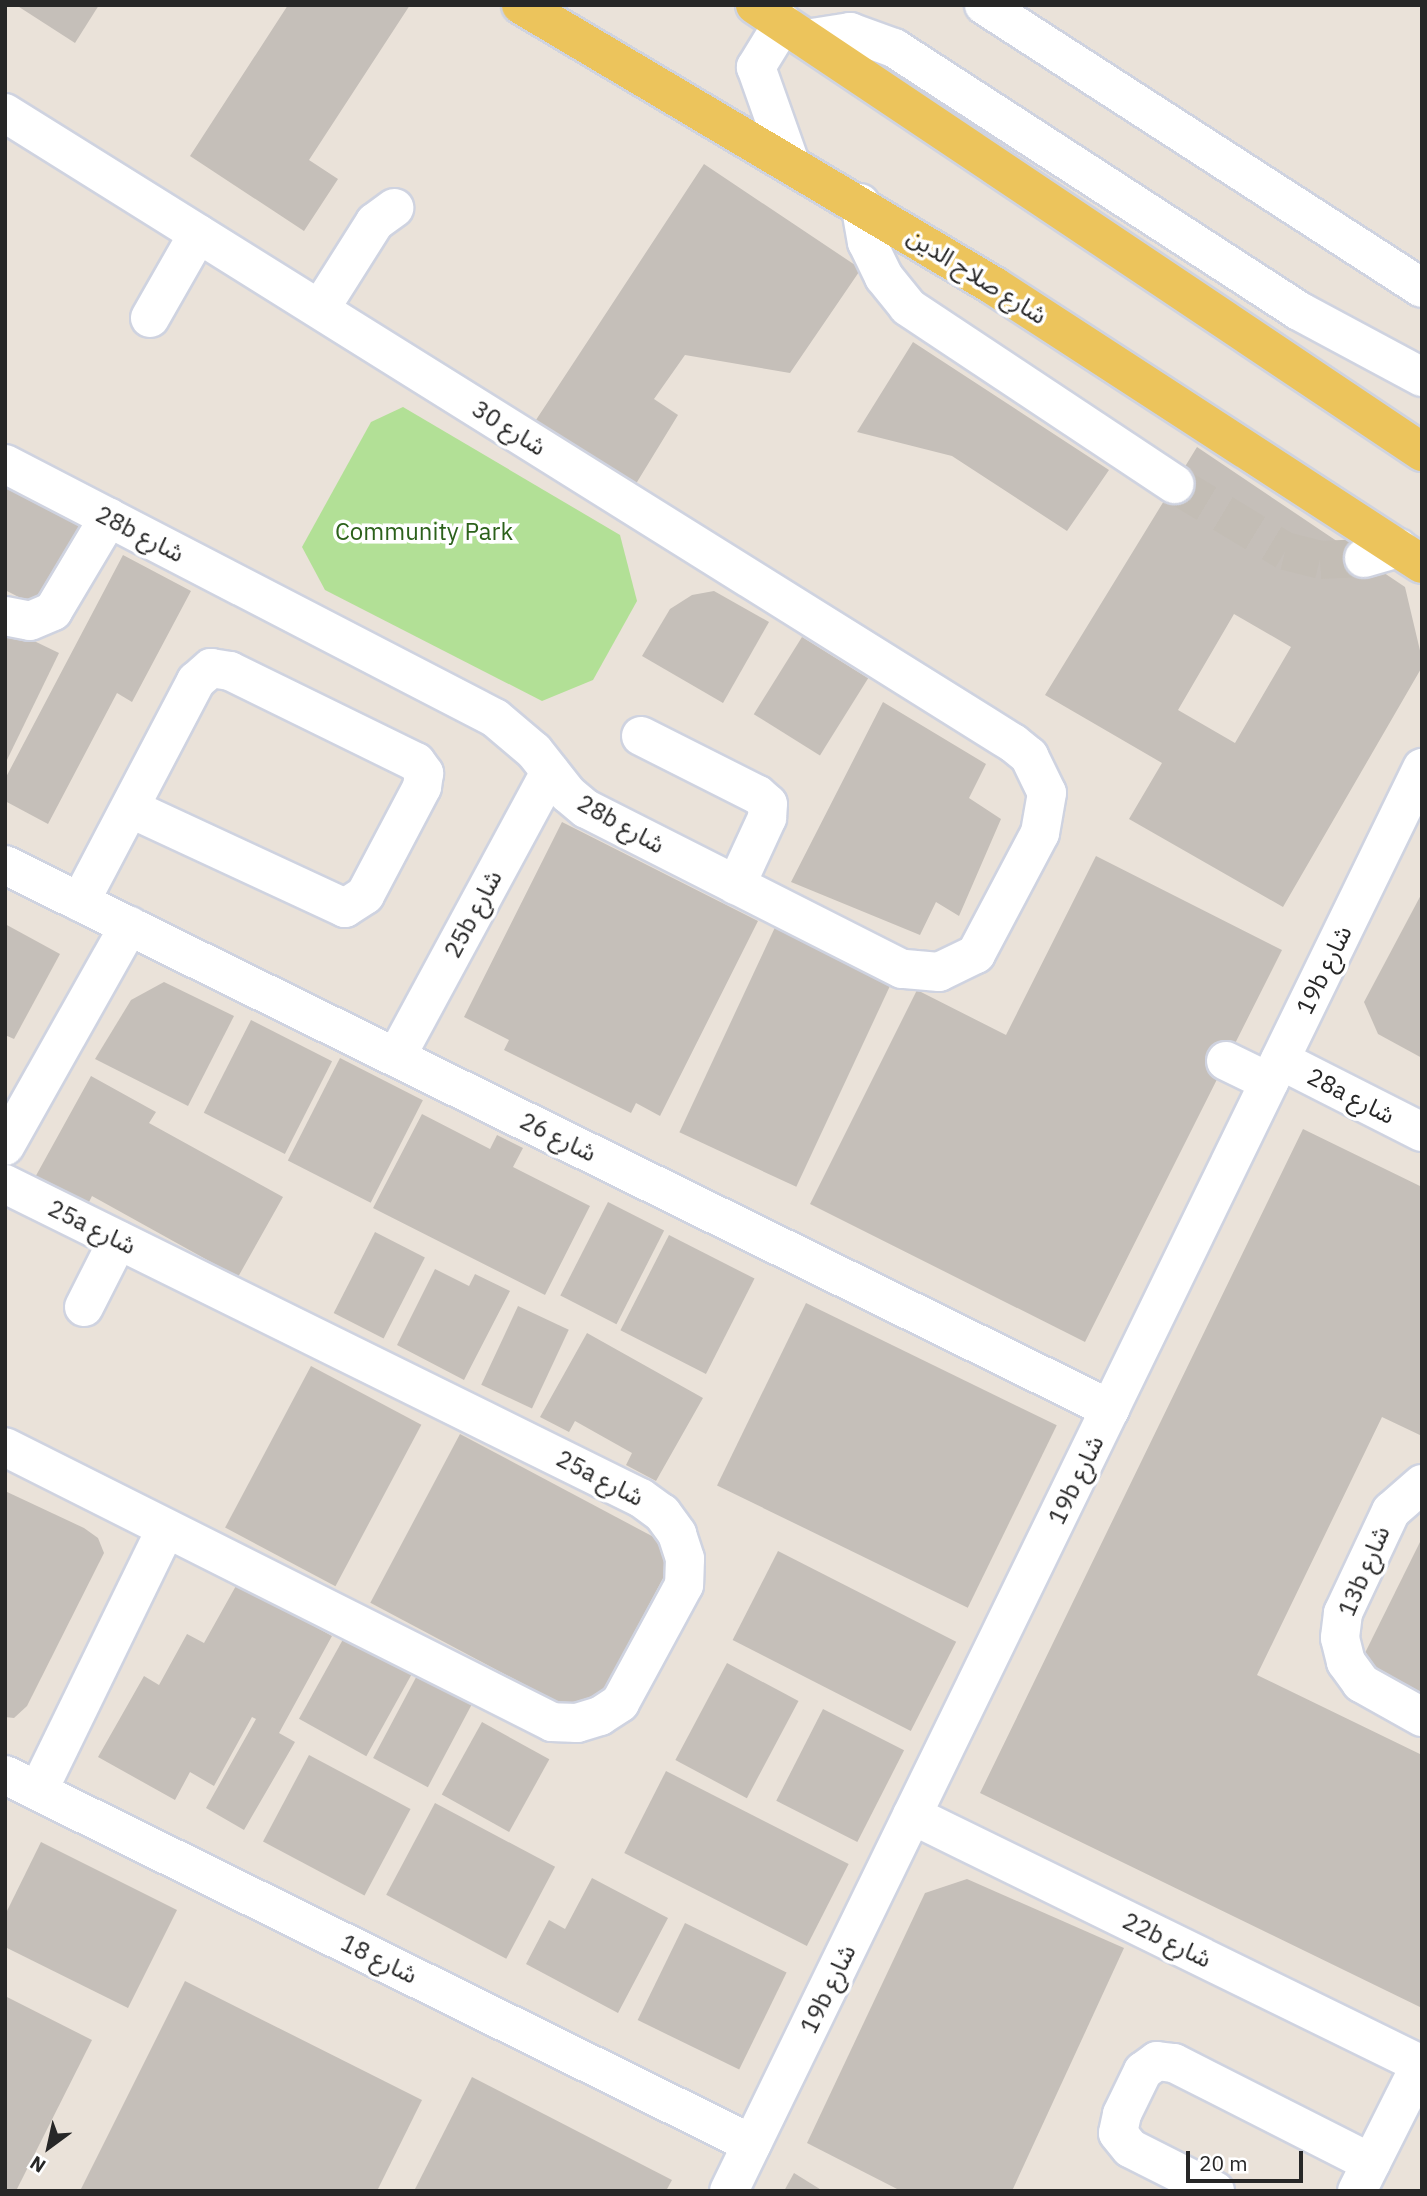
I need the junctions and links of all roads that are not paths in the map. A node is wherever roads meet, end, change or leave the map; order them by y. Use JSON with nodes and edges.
{"nodes":[{"id":1,"x":521,"y":5,"type":"edge"},
{"id":2,"x":984,"y":5,"type":"edge"},
{"id":3,"x":772,"y":16,"type":"edge"},
{"id":4,"x":5,"y":113,"type":"edge"},
{"id":5,"x":790,"y":163,"type":"junction"},
{"id":6,"x":860,"y":203,"type":"junction"},
{"id":7,"x":394,"y":208,"type":"dead end"},
{"id":8,"x":198,"y":234,"type":"junction"},
{"id":9,"x":1422,"y":288,"type":"edge"},
{"id":10,"x":320,"y":309,"type":"junction"},
{"id":11,"x":150,"y":318,"type":"dead end"},
{"id":12,"x":1422,"y":377,"type":"edge"},
{"id":13,"x":1422,"y":452,"type":"edge"},
{"id":14,"x":5,"y":464,"type":"edge"},
{"id":15,"x":1174,"y":484,"type":"tunnel mouth"},
{"id":16,"x":108,"y":517,"type":"junction"},
{"id":17,"x":1395,"y":557,"type":"edge"},
{"id":18,"x":5,"y":616,"type":"edge"},
{"id":19,"x":641,"y":736,"type":"dead end"},
{"id":20,"x":1013,"y":743,"type":"joint"},
{"id":21,"x":1422,"y":768,"type":"edge"},
{"id":22,"x":550,"y":772,"type":"junction"},
{"id":23,"x":130,"y":808,"type":"junction"},
{"id":24,"x":5,"y":865,"type":"edge"},
{"id":25,"x":736,"y":885,"type":"junction"},
{"id":26,"x":80,"y":902,"type":"junction"},
{"id":27,"x":129,"y":926,"type":"junction"},
{"id":28,"x":396,"y":1057,"type":"junction"},
{"id":29,"x":1226,"y":1061,"type":"dead end"},
{"id":30,"x":1274,"y":1071,"type":"junction"},
{"id":31,"x":1422,"y":1132,"type":"edge"},
{"id":32,"x":5,"y":1146,"type":"edge"},
{"id":33,"x":5,"y":1184,"type":"edge"},
{"id":34,"x":118,"y":1240,"type":"junction"},
{"id":35,"x":84,"y":1307,"type":"dead end"},
{"id":36,"x":1110,"y":1409,"type":"junction"},
{"id":37,"x":5,"y":1447,"type":"edge"},
{"id":38,"x":1422,"y":1484,"type":"edge"},
{"id":39,"x":166,"y":1528,"type":"junction"},
{"id":40,"x":1422,"y":1717,"type":"edge"},
{"id":41,"x":22,"y":1783,"type":"edge"},
{"id":42,"x":912,"y":1815,"type":"junction"},
{"id":43,"x":1421,"y":2064,"type":"edge"},
{"id":44,"x":752,"y":2144,"type":"junction"},
{"id":45,"x":1364,"y":2177,"type":"edge"},
{"id":46,"x":729,"y":2191,"type":"edge"},
{"id":47,"x":1215,"y":2191,"type":"edge"}],
"edges":[{"from":1,"to":5,"type":"main road","name":"شارع صلاح الدين"},
{"from":2,"to":9,"type":"street"},
{"from":3,"to":5,"type":"street"},
{"from":3,"to":12,"type":"street"},
{"from":3,"to":13,"type":"main road"},
{"from":4,"to":8,"type":"street","name":"شارع 30"},
{"from":5,"to":6,"type":"main road","name":"شارع صلاح الدين"},
{"from":6,"to":15,"type":"street"},
{"from":6,"to":17,"type":"main road","name":"شارع صلاح الدين"},
{"from":7,"to":10,"type":"street"},
{"from":8,"to":10,"type":"street","name":"شارع 30"},
{"from":8,"to":11,"type":"street"},
{"from":10,"to":20,"type":"street","name":"شارع 30"},
{"from":14,"to":16,"type":"street","name":"28b شارع"},
{"from":16,"to":18,"type":"street"},
{"from":16,"to":22,"type":"street","name":"28b شارع"},
{"from":19,"to":25,"type":"street"},
{"from":20,"to":25,"type":"street","name":"28b شارع"},
{"from":21,"to":30,"type":"street","name":"19b شارع"},
{"from":22,"to":25,"type":"street","name":"28b شارع"},
{"from":22,"to":28,"type":"street","name":"25b شارع"},
{"from":23,"to":23,"type":"street"},
{"from":23,"to":26,"type":"street"},
{"from":24,"to":26,"type":"street","name":"شارع 26"},
{"from":26,"to":27,"type":"street","name":"شارع 26"},
{"from":27,"to":28,"type":"street","name":"شارع 26"},
{"from":27,"to":32,"type":"street"},
{"from":28,"to":36,"type":"street","name":"شارع 26"},
{"from":29,"to":30,"type":"street","name":"28a شارع"},
{"from":30,"to":31,"type":"street","name":"28a شارع"},
{"from":30,"to":36,"type":"street","name":"19b شارع"},
{"from":33,"to":34,"type":"street","name":"25a شارع"},
{"from":34,"to":35,"type":"street"},
{"from":34,"to":39,"type":"street","name":"25a شارع"},
{"from":36,"to":42,"type":"street","name":"19b شارع"},
{"from":37,"to":39,"type":"street","name":"25a شارع"},
{"from":38,"to":40,"type":"street","name":"13b شارع"},
{"from":39,"to":41,"type":"street"},
{"from":41,"to":44,"type":"street","name":"شارع 18"},
{"from":42,"to":43,"type":"street","name":"22b شارع"},
{"from":42,"to":44,"type":"street","name":"19b شارع"},
{"from":43,"to":45,"type":"street"},
{"from":44,"to":46,"type":"street","name":"19b شارع"},
{"from":45,"to":47,"type":"street"}]}
